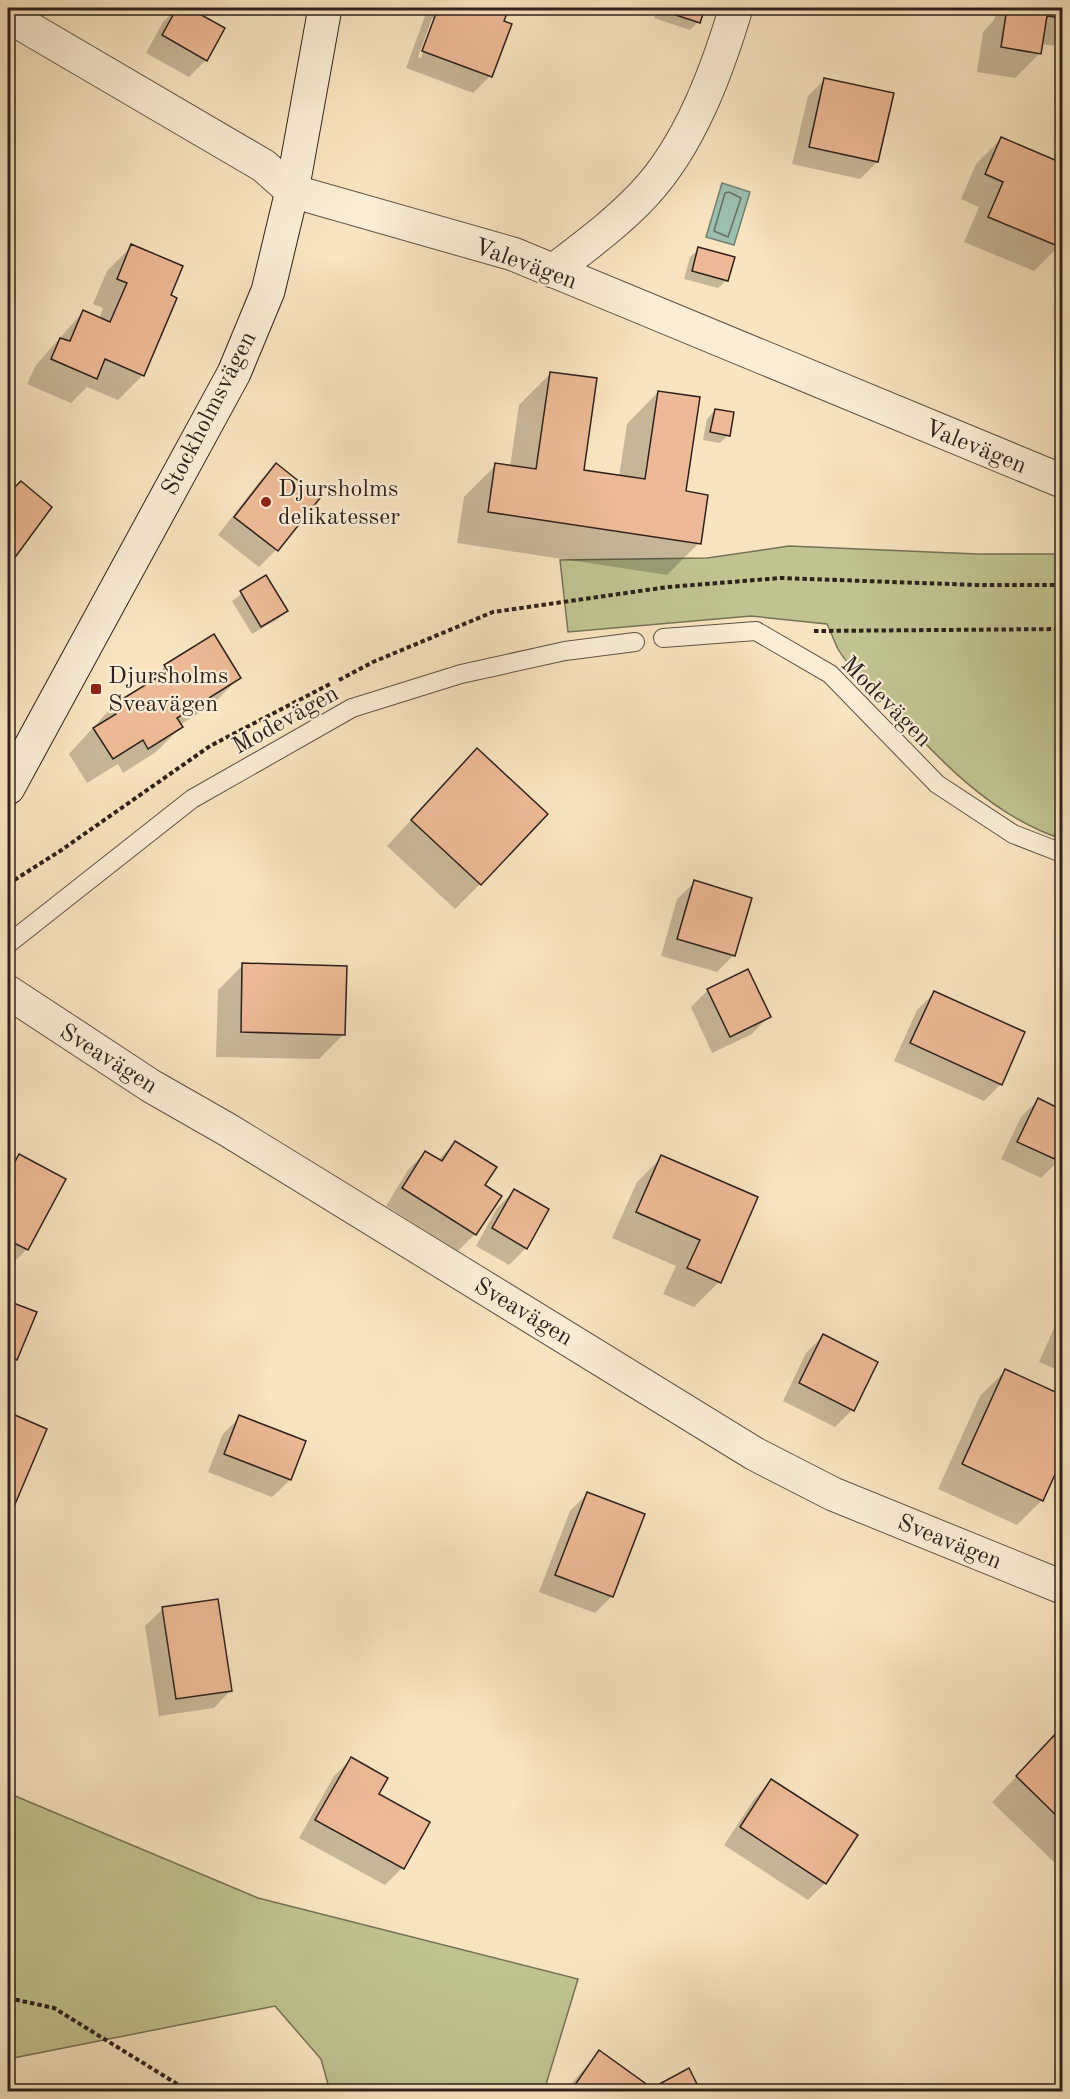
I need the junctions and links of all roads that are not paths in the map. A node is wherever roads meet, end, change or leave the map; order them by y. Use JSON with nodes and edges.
{"nodes":[{"id":1,"x":325,"y":8,"type":"edge"},
{"id":2,"x":736,"y":8,"type":"edge"},
{"id":3,"x":8,"y":16,"type":"edge"},
{"id":4,"x":292,"y":191,"type":"junction"},
{"id":5,"x":553,"y":271,"type":"junction"},
{"id":6,"x":1062,"y":481,"type":"edge"},
{"id":7,"x":663,"y":638,"type":"dead end"},
{"id":8,"x":635,"y":642,"type":"dead end"},
{"id":9,"x":8,"y":788,"type":"edge"},
{"id":10,"x":1062,"y":853,"type":"edge"},
{"id":11,"x":8,"y":944,"type":"edge"},
{"id":12,"x":8,"y":992,"type":"edge"},
{"id":13,"x":1062,"y":1587,"type":"edge"}],
"edges":[{"from":1,"to":4,"type":"street","name":"Stockholmsvägen"},
{"from":2,"to":5,"type":"street"},
{"from":3,"to":4,"type":"street","name":"Valevägen"},
{"from":4,"to":5,"type":"street","name":"Valevägen"},
{"from":4,"to":9,"type":"street","name":"Stockholmsvägen"},
{"from":5,"to":6,"type":"street","name":"Valevägen"},
{"from":7,"to":10,"type":"lane","name":"Modevägen"},
{"from":8,"to":11,"type":"lane","name":"Modevägen"},
{"from":12,"to":13,"type":"street","name":"Sveavägen"}]}
